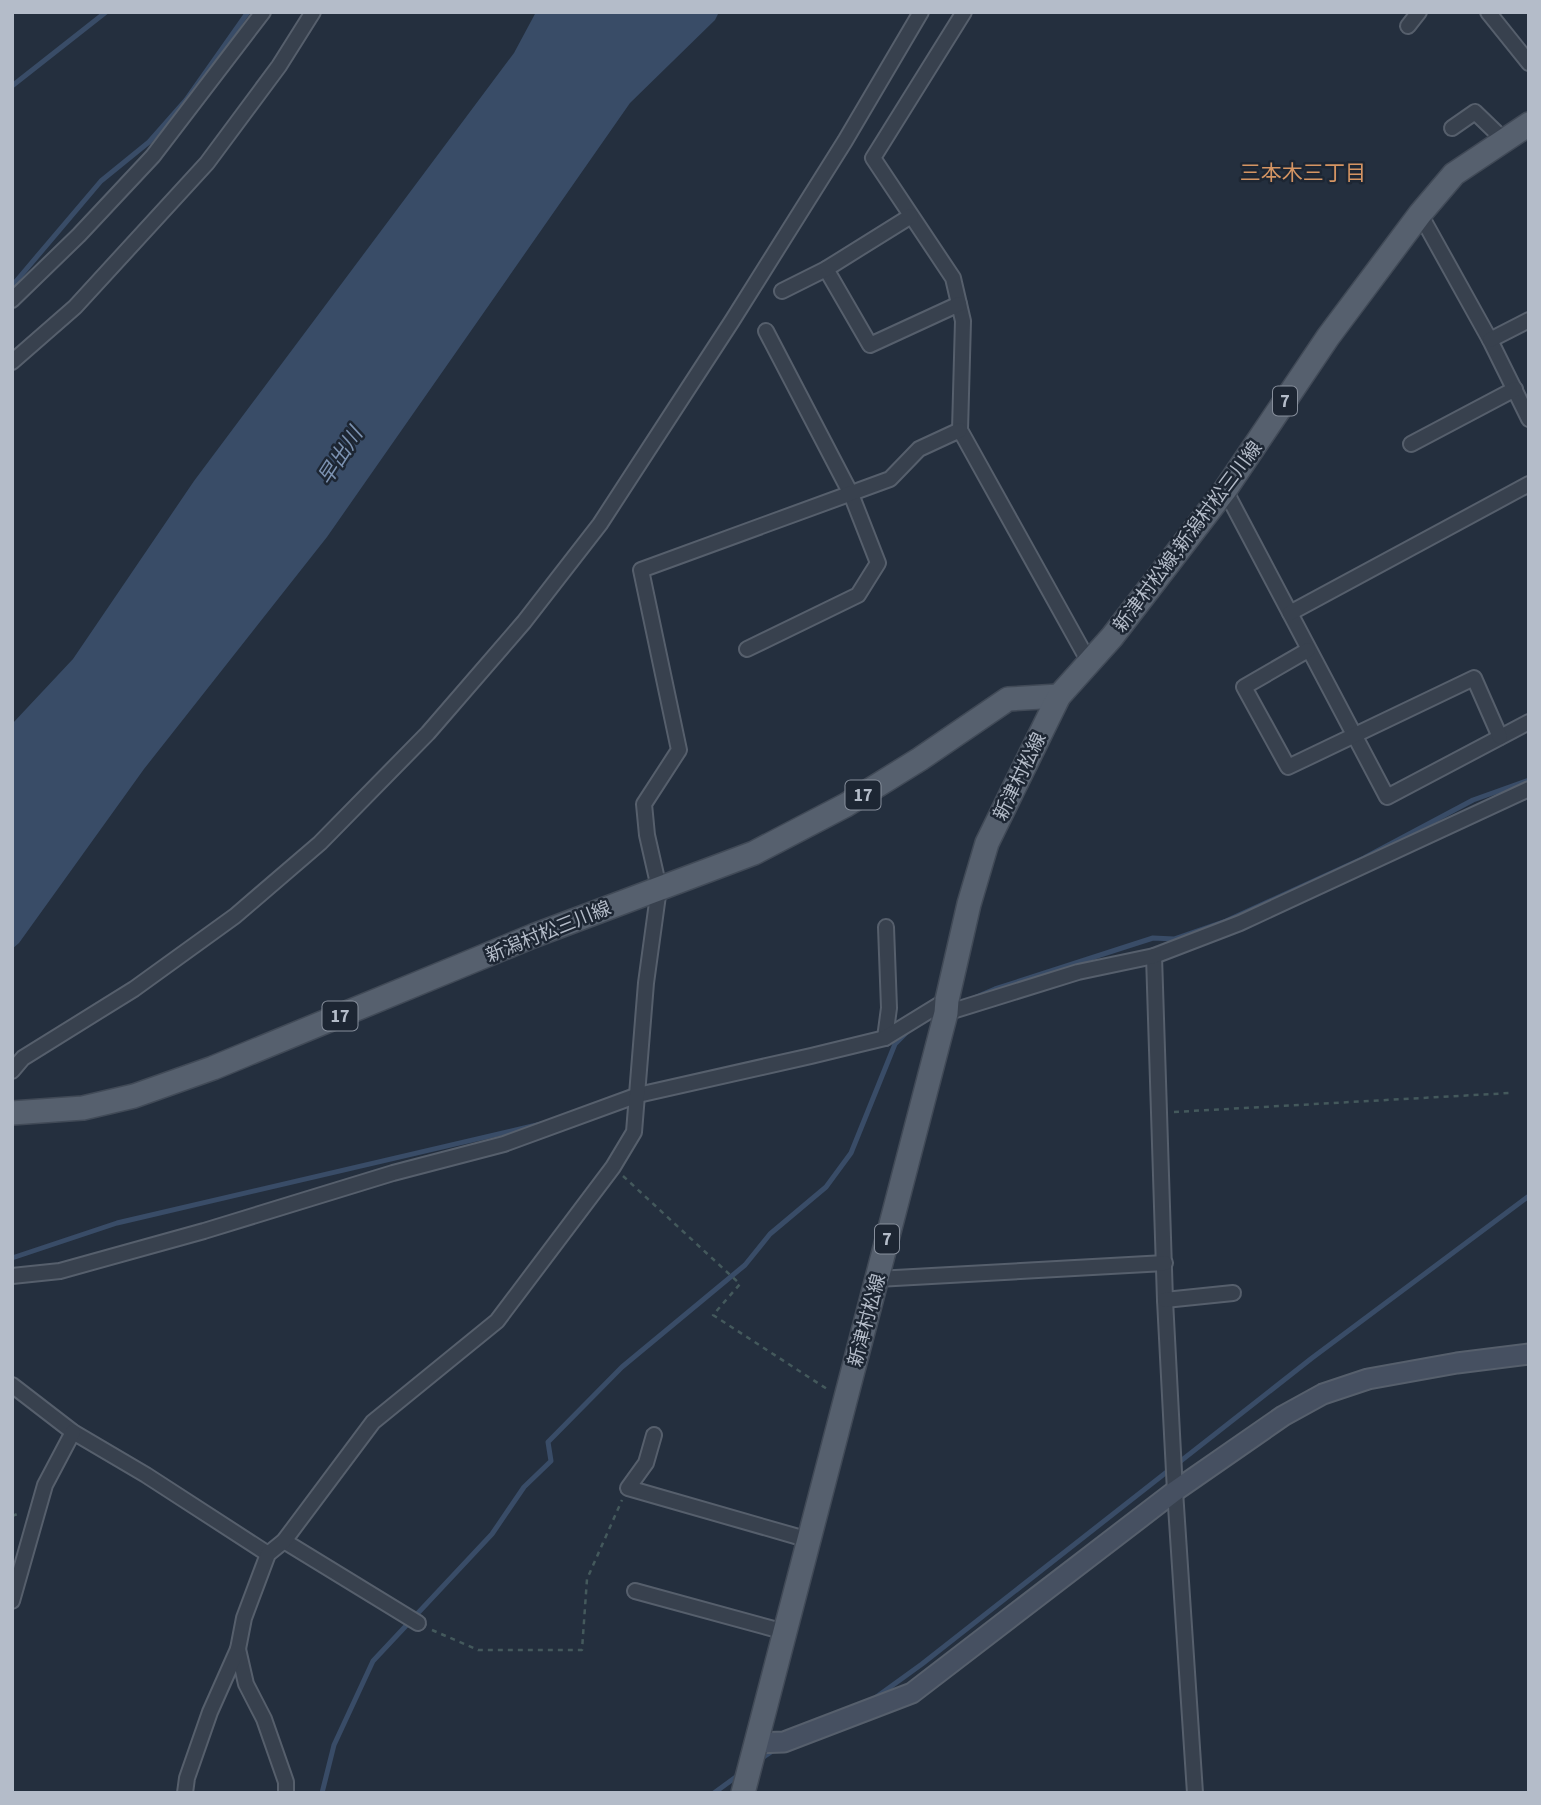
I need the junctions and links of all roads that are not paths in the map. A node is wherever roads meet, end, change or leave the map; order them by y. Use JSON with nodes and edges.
{"nodes":[{"id":1,"x":263,"y":12,"type":"edge"},
{"id":2,"x":313,"y":12,"type":"edge"},
{"id":3,"x":921,"y":12,"type":"edge"},
{"id":4,"x":964,"y":12,"type":"edge"},
{"id":5,"x":1419,"y":12,"type":"edge"},
{"id":6,"x":1488,"y":12,"type":"edge"},
{"id":7,"x":1408,"y":26,"type":"dead end"},
{"id":8,"x":1529,"y":63,"type":"edge"},
{"id":9,"x":1529,"y":124,"type":"edge"},
{"id":10,"x":1452,"y":128,"type":"dead end"},
{"id":11,"x":1504,"y":140,"type":"junction"},
{"id":12,"x":1420,"y":214,"type":"junction"},
{"id":13,"x":911,"y":216,"type":"junction"},
{"id":14,"x":826,"y":269,"type":"junction"},
{"id":15,"x":782,"y":291,"type":"dead end"},
{"id":16,"x":12,"y":300,"type":"edge"},
{"id":17,"x":959,"y":304,"type":"junction"},
{"id":18,"x":1529,"y":320,"type":"edge"},
{"id":19,"x":766,"y":331,"type":"dead end"},
{"id":20,"x":1490,"y":340,"type":"junction"},
{"id":21,"x":12,"y":362,"type":"edge"},
{"id":22,"x":1515,"y":390,"type":"junction"},
{"id":23,"x":1529,"y":419,"type":"edge"},
{"id":24,"x":960,"y":430,"type":"junction"},
{"id":25,"x":1411,"y":444,"type":"dead end"},
{"id":26,"x":1529,"y":484,"type":"edge"},
{"id":27,"x":1225,"y":490,"type":"junction"},
{"id":28,"x":851,"y":494,"type":"junction"},
{"id":29,"x":1290,"y":613,"type":"junction"},
{"id":30,"x":747,"y":649,"type":"dead end"},
{"id":31,"x":1308,"y":650,"type":"junction"},
{"id":32,"x":1089,"y":662,"type":"junction"},
{"id":33,"x":1059,"y":696,"type":"junction"},
{"id":34,"x":1529,"y":722,"type":"edge"},
{"id":35,"x":1354,"y":735,"type":"junction"},
{"id":36,"x":1500,"y":737,"type":"junction"},
{"id":37,"x":1529,"y":789,"type":"edge"},
{"id":38,"x":659,"y":888,"type":"junction"},
{"id":39,"x":886,"y":927,"type":"dead end"},
{"id":40,"x":1154,"y":956,"type":"junction"},
{"id":41,"x":946,"y":1007,"type":"junction"},
{"id":42,"x":885,"y":1038,"type":"junction"},
{"id":43,"x":12,"y":1071,"type":"edge"},
{"id":44,"x":638,"y":1095,"type":"junction"},
{"id":45,"x":12,"y":1112,"type":"edge"},
{"id":46,"x":1165,"y":1263,"type":"junction"},
{"id":47,"x":12,"y":1276,"type":"edge"},
{"id":48,"x":877,"y":1279,"type":"junction"},
{"id":49,"x":1233,"y":1293,"type":"dead end"},
{"id":50,"x":1165,"y":1300,"type":"junction"},
{"id":51,"x":1529,"y":1354,"type":"edge"},
{"id":52,"x":12,"y":1385,"type":"edge"},
{"id":53,"x":73,"y":1432,"type":"junction"},
{"id":54,"x":654,"y":1435,"type":"dead end"},
{"id":55,"x":1175,"y":1491,"type":"junction"},
{"id":56,"x":809,"y":1540,"type":"junction"},
{"id":57,"x":284,"y":1541,"type":"junction"},
{"id":58,"x":268,"y":1554,"type":"junction"},
{"id":59,"x":635,"y":1591,"type":"dead end"},
{"id":60,"x":12,"y":1601,"type":"edge"},
{"id":61,"x":418,"y":1623,"type":"road end"},
{"id":62,"x":785,"y":1632,"type":"junction"},
{"id":63,"x":237,"y":1649,"type":"junction"},
{"id":64,"x":755,"y":1743,"type":"junction"},
{"id":65,"x":185,"y":1793,"type":"edge"},
{"id":66,"x":286,"y":1793,"type":"edge"},
{"id":67,"x":743,"y":1793,"type":"edge"},
{"id":68,"x":1195,"y":1793,"type":"edge"}],
"edges":[{"from":1,"to":16,"type":"street"},
{"from":2,"to":21,"type":"street"},
{"from":3,"to":43,"type":"street"},
{"from":4,"to":13,"type":"street"},
{"from":5,"to":7,"type":"street"},
{"from":6,"to":8,"type":"street"},
{"from":9,"to":11,"type":"main road","name":"新津村松線;新潟村松三川線","number":"7"},
{"from":10,"to":11,"type":"street"},
{"from":11,"to":12,"type":"main road","name":"新津村松線;新潟村松三川線","number":"7"},
{"from":12,"to":20,"type":"street"},
{"from":12,"to":27,"type":"main road","name":"新津村松線;新潟村松三川線","number":"7"},
{"from":13,"to":14,"type":"street"},
{"from":13,"to":17,"type":"street"},
{"from":14,"to":15,"type":"street"},
{"from":14,"to":17,"type":"street"},
{"from":17,"to":24,"type":"street"},
{"from":18,"to":20,"type":"street"},
{"from":19,"to":28,"type":"street"},
{"from":20,"to":22,"type":"street"},
{"from":22,"to":23,"type":"street"},
{"from":22,"to":25,"type":"street"},
{"from":24,"to":28,"type":"street"},
{"from":24,"to":32,"type":"street"},
{"from":26,"to":29,"type":"street"},
{"from":27,"to":29,"type":"street"},
{"from":27,"to":32,"type":"main road","name":"新津村松線;新潟村松三川線","number":"7"},
{"from":28,"to":30,"type":"street"},
{"from":28,"to":38,"type":"street"},
{"from":29,"to":31,"type":"street"},
{"from":31,"to":35,"type":"street"},
{"from":31,"to":35,"type":"street"},
{"from":32,"to":33,"type":"main road","name":"新津村松線;新潟村松三川線","number":"7"},
{"from":33,"to":38,"type":"main road","name":"新潟村松三川線","number":"17"},
{"from":33,"to":41,"type":"main road","name":"新津村松線","number":"7"},
{"from":34,"to":36,"type":"street"},
{"from":35,"to":36,"type":"street"},
{"from":35,"to":36,"type":"street"},
{"from":37,"to":40,"type":"street"},
{"from":38,"to":44,"type":"street"},
{"from":38,"to":45,"type":"main road","name":"新潟村松三川線","number":"17"},
{"from":39,"to":42,"type":"street"},
{"from":40,"to":41,"type":"street"},
{"from":40,"to":46,"type":"street"},
{"from":41,"to":42,"type":"street"},
{"from":41,"to":48,"type":"main road","name":"新津村松線","number":"7"},
{"from":42,"to":44,"type":"street"},
{"from":44,"to":47,"type":"street"},
{"from":44,"to":57,"type":"street"},
{"from":46,"to":48,"type":"street"},
{"from":46,"to":50,"type":"street"},
{"from":48,"to":56,"type":"main road","name":"新津村松線","number":"7"},
{"from":49,"to":50,"type":"street"},
{"from":50,"to":55,"type":"street"},
{"from":51,"to":55,"type":"street"},
{"from":52,"to":53,"type":"street"},
{"from":53,"to":58,"type":"street"},
{"from":53,"to":60,"type":"street"},
{"from":54,"to":56,"type":"street"},
{"from":55,"to":64,"type":"street"},
{"from":55,"to":68,"type":"street"},
{"from":56,"to":62,"type":"main road","name":"新津村松線","number":"7"},
{"from":57,"to":58,"type":"street"},
{"from":57,"to":61,"type":"street"},
{"from":58,"to":63,"type":"street"},
{"from":59,"to":62,"type":"street"},
{"from":62,"to":64,"type":"main road","name":"新津村松線","number":"7"},
{"from":63,"to":65,"type":"street"},
{"from":63,"to":66,"type":"street"},
{"from":64,"to":67,"type":"main road","name":"新津村松線","number":"7"}]}
